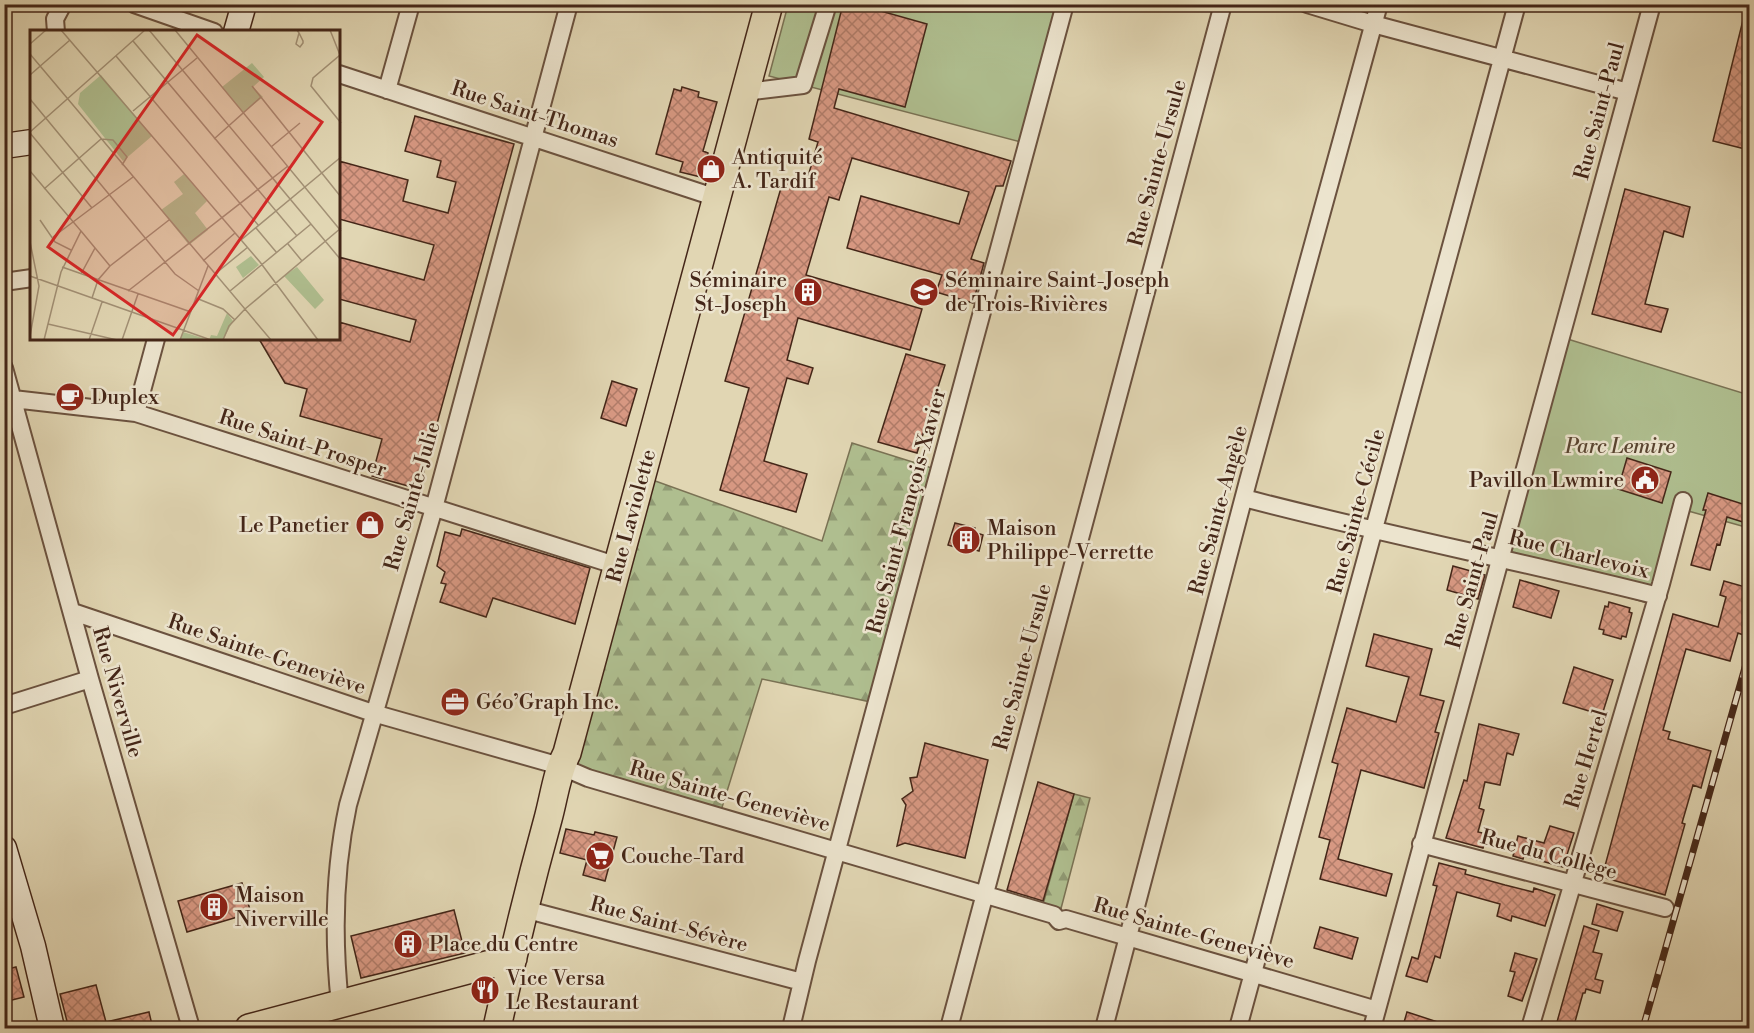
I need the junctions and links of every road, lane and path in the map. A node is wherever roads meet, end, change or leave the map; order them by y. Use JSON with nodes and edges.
{"nodes":[{"id":1,"x":63,"y":4,"type":"edge"},
{"id":2,"x":134,"y":4,"type":"edge"},
{"id":3,"x":244,"y":4,"type":"edge"},
{"id":4,"x":411,"y":4,"type":"edge"},
{"id":5,"x":569,"y":4,"type":"edge"},
{"id":6,"x":769,"y":4,"type":"edge"},
{"id":7,"x":828,"y":4,"type":"edge"},
{"id":8,"x":1065,"y":4,"type":"edge"},
{"id":9,"x":1223,"y":4,"type":"edge"},
{"id":10,"x":1307,"y":4,"type":"edge"},
{"id":11,"x":1379,"y":4,"type":"edge"},
{"id":12,"x":1517,"y":4,"type":"edge"},
{"id":13,"x":1652,"y":4,"type":"edge"},
{"id":14,"x":1373,"y":24,"type":"junction"},
{"id":15,"x":56,"y":30,"type":"edge"},
{"id":16,"x":208,"y":30,"type":"edge"},
{"id":17,"x":237,"y":30,"type":"edge"},
{"id":18,"x":1503,"y":58,"type":"junction"},
{"id":19,"x":340,"y":74,"type":"edge"},
{"id":20,"x":387,"y":90,"type":"junction"},
{"id":21,"x":745,"y":92,"type":"junction"},
{"id":22,"x":1628,"y":92,"type":"junction"},
{"id":23,"x":533,"y":137,"type":"junction"},
{"id":24,"x":30,"y":142,"type":"edge"},
{"id":25,"x":4,"y":146,"type":"edge"},
{"id":26,"x":717,"y":198,"type":"junction"},
{"id":27,"x":30,"y":278,"type":"edge"},
{"id":28,"x":4,"y":282,"type":"edge"},
{"id":29,"x":156,"y":340,"type":"edge"},
{"id":30,"x":4,"y":368,"type":"edge"},
{"id":31,"x":9,"y":400,"type":"edge"},
{"id":32,"x":136,"y":413,"type":"junction"},
{"id":33,"x":1244,"y":498,"type":"junction"},
{"id":34,"x":1683,"y":501,"type":"dead end"},
{"id":35,"x":434,"y":508,"type":"junction"},
{"id":36,"x":1374,"y":530,"type":"junction"},
{"id":37,"x":1502,"y":558,"type":"junction"},
{"id":38,"x":618,"y":566,"type":"junction"},
{"id":39,"x":1658,"y":596,"type":"junction"},
{"id":40,"x":73,"y":612,"type":"junction"},
{"id":41,"x":90,"y":680,"type":"junction"},
{"id":42,"x":4,"y":706,"type":"edge"},
{"id":43,"x":373,"y":713,"type":"junction"},
{"id":44,"x":560,"y":766,"type":"junction"},
{"id":45,"x":1421,"y":844,"type":"junction"},
{"id":46,"x":4,"y":848,"type":"edge"},
{"id":47,"x":838,"y":851,"type":"junction"},
{"id":48,"x":1573,"y":884,"type":"junction"},
{"id":49,"x":985,"y":895,"type":"junction"},
{"id":50,"x":1665,"y":908,"type":"dead end"},
{"id":51,"x":524,"y":909,"type":"junction"},
{"id":52,"x":1128,"y":937,"type":"junction"},
{"id":53,"x":513,"y":958,"type":"junction"},
{"id":54,"x":1253,"y":974,"type":"junction"},
{"id":55,"x":802,"y":982,"type":"junction"},
{"id":56,"x":340,"y":1004,"type":"junction"},
{"id":57,"x":1377,"y":1010,"type":"junction"},
{"id":58,"x":293,"y":1023,"type":"edge"},
{"id":59,"x":500,"y":1028,"type":"edge"},
{"id":60,"x":52,"y":1029,"type":"edge"},
{"id":61,"x":191,"y":1029,"type":"edge"},
{"id":62,"x":249,"y":1029,"type":"edge"},
{"id":63,"x":791,"y":1029,"type":"edge"},
{"id":64,"x":949,"y":1029,"type":"edge"},
{"id":65,"x":1104,"y":1029,"type":"edge"},
{"id":66,"x":1238,"y":1029,"type":"edge"},
{"id":67,"x":1372,"y":1029,"type":"edge"},
{"id":68,"x":1530,"y":1029,"type":"edge"}],
"edges":[{"from":1,"to":15,"type":"street"},
{"from":2,"to":16,"type":"street"},
{"from":3,"to":17,"type":"street"},
{"from":4,"to":20,"type":"street"},
{"from":5,"to":23,"type":"street","name":"Rue Sainte-Julie"},
{"from":6,"to":21,"type":"main road","name":"Rue Laviolette"},
{"from":7,"to":21,"type":"street"},
{"from":8,"to":47,"type":"street","name":"Rue Saint-François-Xavier"},
{"from":9,"to":49,"type":"street","name":"Rue Sainte-Ursule"},
{"from":10,"to":14,"type":"street"},
{"from":11,"to":14,"type":"street","name":"Rue Sainte-Angèle"},
{"from":12,"to":18,"type":"street","name":"Rue Sainte-Cécile"},
{"from":13,"to":22,"type":"street","name":"Rue Saint-Paul"},
{"from":14,"to":18,"type":"street"},
{"from":14,"to":33,"type":"street","name":"Rue Sainte-Angèle"},
{"from":18,"to":22,"type":"street"},
{"from":18,"to":36,"type":"street","name":"Rue Sainte-Cécile"},
{"from":19,"to":20,"type":"street","name":"Rue Saint-Thomas"},
{"from":20,"to":23,"type":"street","name":"Rue Saint-Thomas"},
{"from":21,"to":26,"type":"main road","name":"Rue Laviolette"},
{"from":22,"to":37,"type":"street","name":"Rue Saint-Paul"},
{"from":23,"to":26,"type":"street","name":"Rue Saint-Thomas"},
{"from":23,"to":35,"type":"street","name":"Rue Sainte-Julie"},
{"from":24,"to":25,"type":"street"},
{"from":26,"to":38,"type":"main road","name":"Rue Laviolette"},
{"from":27,"to":28,"type":"street"},
{"from":29,"to":32,"type":"street"},
{"from":30,"to":31,"type":"street","name":"Rue Niverville"},
{"from":31,"to":32,"type":"street","name":"Rue Saint-Prosper"},
{"from":31,"to":40,"type":"street","name":"Rue Niverville"},
{"from":32,"to":35,"type":"street","name":"Rue Saint-Prosper"},
{"from":33,"to":36,"type":"street","name":"Rue Charlevoix"},
{"from":33,"to":52,"type":"street","name":"Rue Sainte-Angèle"},
{"from":34,"to":39,"type":"street","name":"Rue Hertel"},
{"from":35,"to":38,"type":"street","name":"Rue Saint-Prosper"},
{"from":35,"to":43,"type":"street","name":"Rue Sainte-Julie"},
{"from":36,"to":37,"type":"street","name":"Rue Charlevoix"},
{"from":36,"to":54,"type":"street","name":"Rue Sainte-Cécile"},
{"from":37,"to":39,"type":"street","name":"Rue Charlevoix"},
{"from":37,"to":45,"type":"street","name":"Rue Saint-Paul"},
{"from":38,"to":44,"type":"main road","name":"Rue Laviolette"},
{"from":39,"to":48,"type":"street","name":"Rue Hertel"},
{"from":40,"to":41,"type":"street","name":"Rue Niverville"},
{"from":40,"to":43,"type":"street","name":"Rue Sainte-Geneviève"},
{"from":41,"to":42,"type":"street"},
{"from":41,"to":61,"type":"street","name":"Rue Niverville"},
{"from":43,"to":44,"type":"street","name":"Rue Sainte-Geneviève"},
{"from":43,"to":56,"type":"street","name":"Rue Sainte-Julie"},
{"from":44,"to":47,"type":"street","name":"Rue Sainte-Geneviève"},
{"from":44,"to":51,"type":"main road","name":"Rue Laviolette"},
{"from":45,"to":48,"type":"street","name":"Rue du Collège"},
{"from":45,"to":57,"type":"street","name":"Rue Saint-Paul"},
{"from":46,"to":60,"type":"street"},
{"from":47,"to":49,"type":"street","name":"Rue Sainte-Geneviève"},
{"from":47,"to":55,"type":"street","name":"Rue Saint-François-Xavier"},
{"from":48,"to":50,"type":"street","name":"Rue du Collège"},
{"from":48,"to":68,"type":"street","name":"Rue Hertel"},
{"from":49,"to":52,"type":"street","name":"Rue Sainte-Geneviève"},
{"from":49,"to":64,"type":"street","name":"Rue Sainte-Ursule"},
{"from":51,"to":53,"type":"main road","name":"Rue Laviolette"},
{"from":51,"to":55,"type":"street","name":"Rue Saint-Sévère"},
{"from":52,"to":54,"type":"street","name":"Rue Sainte-Geneviève"},
{"from":52,"to":65,"type":"street","name":"Rue Sainte-Angèle"},
{"from":53,"to":56,"type":"main road"},
{"from":53,"to":59,"type":"main road","name":"Rue Laviolette"},
{"from":54,"to":57,"type":"street","name":"Rue Sainte-Geneviève"},
{"from":54,"to":66,"type":"street","name":"Rue Sainte-Cécile"},
{"from":55,"to":63,"type":"street","name":"Rue Saint-François-Xavier"},
{"from":56,"to":58,"type":"main road"},
{"from":57,"to":67,"type":"street","name":"Rue Saint-Paul"},
{"from":58,"to":62,"type":"main road"}]}
